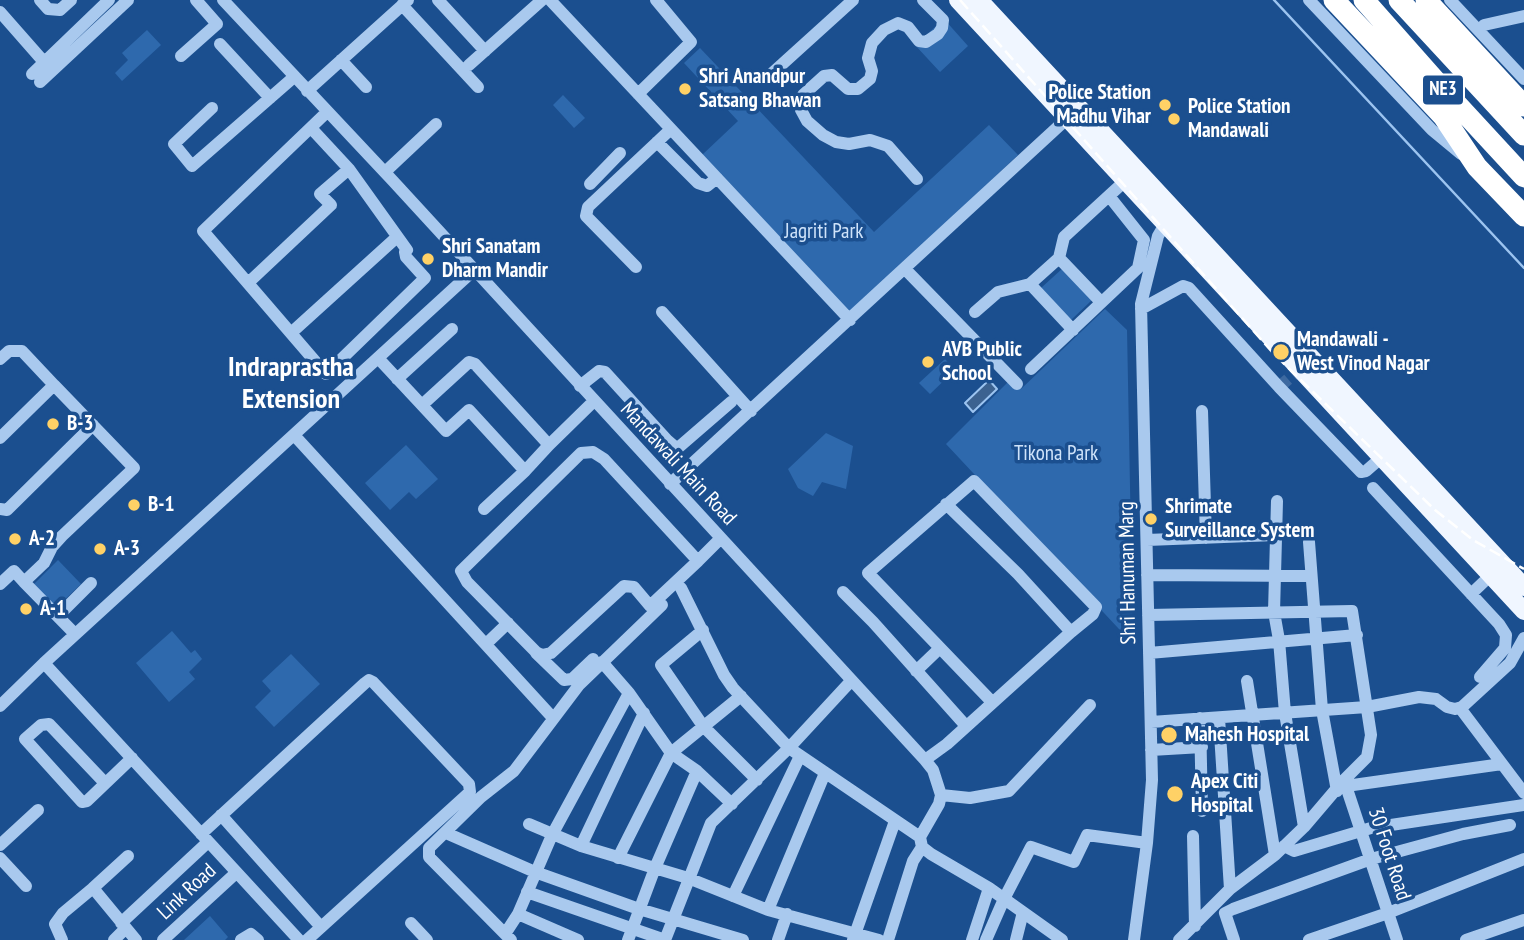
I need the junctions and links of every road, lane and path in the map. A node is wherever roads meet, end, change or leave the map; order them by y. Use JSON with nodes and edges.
{"nodes":[{"id":1,"x":40,"y":0,"type":"edge"},
{"id":2,"x":71,"y":0,"type":"edge"},
{"id":3,"x":109,"y":0,"type":"edge"},
{"id":4,"x":128,"y":0,"type":"edge"},
{"id":5,"x":196,"y":0,"type":"edge"},
{"id":6,"x":223,"y":0,"type":"edge"},
{"id":7,"x":438,"y":0,"type":"edge"},
{"id":8,"x":542,"y":0,"type":"edge"},
{"id":9,"x":550,"y":0,"type":"edge"},
{"id":10,"x":656,"y":0,"type":"edge"},
{"id":11,"x":853,"y":0,"type":"edge"},
{"id":12,"x":923,"y":0,"type":"edge"},
{"id":13,"x":958,"y":0,"type":"edge"},
{"id":14,"x":979,"y":0,"type":"edge"},
{"id":15,"x":1309,"y":0,"type":"edge"},
{"id":16,"x":1334,"y":0,"type":"edge"},
{"id":17,"x":1364,"y":0,"type":"edge"},
{"id":18,"x":1399,"y":0,"type":"edge"},
{"id":19,"x":1426,"y":0,"type":"edge"},
{"id":20,"x":1450,"y":0,"type":"edge"},
{"id":21,"x":1460,"y":0,"type":"edge"},
{"id":22,"x":405,"y":3,"type":"edge"},
{"id":23,"x":0,"y":12,"type":"edge"},
{"id":24,"x":1524,"y":16,"type":"edge"},
{"id":25,"x":1484,"y":25,"type":"junction"},
{"id":26,"x":220,"y":44,"type":"dead end"},
{"id":27,"x":485,"y":51,"type":"junction"},
{"id":28,"x":181,"y":56,"type":"dead end"},
{"id":29,"x":341,"y":60,"type":"junction"},
{"id":30,"x":44,"y":62,"type":"junction"},
{"id":31,"x":469,"y":65,"type":"dead end"},
{"id":32,"x":1524,"y":69,"type":"edge"},
{"id":33,"x":294,"y":77,"type":"junction"},
{"id":34,"x":768,"y":77,"type":"dead end"},
{"id":35,"x":1524,"y":79,"type":"edge"},
{"id":36,"x":366,"y":87,"type":"dead end"},
{"id":37,"x":478,"y":88,"type":"dead end"},
{"id":38,"x":307,"y":91,"type":"junction"},
{"id":39,"x":638,"y":94,"type":"junction"},
{"id":40,"x":270,"y":98,"type":"junction"},
{"id":41,"x":1524,"y":106,"type":"edge"},
{"id":42,"x":212,"y":108,"type":"dead end"},
{"id":43,"x":327,"y":112,"type":"junction"},
{"id":44,"x":1073,"y":113,"type":"junction"},
{"id":45,"x":436,"y":124,"type":"dead end"},
{"id":46,"x":311,"y":128,"type":"junction"},
{"id":47,"x":671,"y":129,"type":"junction"},
{"id":48,"x":1524,"y":135,"type":"edge"},
{"id":49,"x":657,"y":142,"type":"junction"},
{"id":50,"x":620,"y":153,"type":"dead end"},
{"id":51,"x":1477,"y":167,"type":"junction"},
{"id":52,"x":349,"y":169,"type":"junction"},
{"id":53,"x":385,"y":172,"type":"junction"},
{"id":54,"x":1524,"y":177,"type":"edge"},
{"id":55,"x":717,"y":178,"type":"junction"},
{"id":56,"x":917,"y":179,"type":"dead end"},
{"id":57,"x":1125,"y":181,"type":"junction"},
{"id":58,"x":590,"y":184,"type":"dead end"},
{"id":59,"x":1109,"y":196,"type":"junction"},
{"id":60,"x":1524,"y":216,"type":"edge"},
{"id":61,"x":1170,"y":217,"type":"junction"},
{"id":62,"x":397,"y":237,"type":"junction"},
{"id":63,"x":1059,"y":258,"type":"junction"},
{"id":64,"x":636,"y":267,"type":"dead end"},
{"id":65,"x":905,"y":269,"type":"junction"},
{"id":66,"x":474,"y":270,"type":"junction"},
{"id":67,"x":248,"y":283,"type":"junction"},
{"id":68,"x":1030,"y":284,"type":"junction"},
{"id":69,"x":1101,"y":302,"type":"junction"},
{"id":70,"x":1141,"y":309,"type":"junction"},
{"id":71,"x":662,"y":312,"type":"dead end"},
{"id":72,"x":975,"y":312,"type":"dead end"},
{"id":73,"x":850,"y":320,"type":"junction"},
{"id":74,"x":1272,"y":327,"type":"junction"},
{"id":75,"x":452,"y":330,"type":"dead end"},
{"id":76,"x":1073,"y":330,"type":"junction"},
{"id":77,"x":291,"y":333,"type":"junction"},
{"id":78,"x":378,"y":358,"type":"junction"},
{"id":79,"x":0,"y":359,"type":"edge"},
{"id":80,"x":1031,"y":369,"type":"dead end"},
{"id":81,"x":397,"y":379,"type":"junction"},
{"id":82,"x":1017,"y":384,"type":"dead end"},
{"id":83,"x":54,"y":385,"type":"junction"},
{"id":84,"x":580,"y":386,"type":"junction"},
{"id":85,"x":594,"y":401,"type":"junction"},
{"id":86,"x":731,"y":402,"type":"dead end"},
{"id":87,"x":422,"y":405,"type":"junction"},
{"id":88,"x":751,"y":411,"type":"junction"},
{"id":89,"x":1202,"y":411,"type":"dead end"},
{"id":90,"x":93,"y":425,"type":"junction"},
{"id":91,"x":294,"y":435,"type":"junction"},
{"id":92,"x":0,"y":438,"type":"edge"},
{"id":93,"x":549,"y":445,"type":"junction"},
{"id":94,"x":1382,"y":457,"type":"junction"},
{"id":95,"x":525,"y":471,"type":"junction"},
{"id":96,"x":670,"y":484,"type":"junction"},
{"id":97,"x":1374,"y":488,"type":"dead end"},
{"id":98,"x":1276,"y":501,"type":"dead end"},
{"id":99,"x":946,"y":504,"type":"junction"},
{"id":100,"x":0,"y":509,"type":"edge"},
{"id":101,"x":484,"y":509,"type":"dead end"},
{"id":102,"x":1275,"y":535,"type":"junction"},
{"id":103,"x":1206,"y":538,"type":"junction"},
{"id":104,"x":1147,"y":540,"type":"junction"},
{"id":105,"x":723,"y":541,"type":"junction"},
{"id":106,"x":1309,"y":542,"type":"dead end"},
{"id":107,"x":698,"y":561,"type":"junction"},
{"id":108,"x":1147,"y":575,"type":"junction"},
{"id":109,"x":1275,"y":575,"type":"junction"},
{"id":110,"x":1491,"y":575,"type":"junction"},
{"id":111,"x":1311,"y":576,"type":"junction"},
{"id":112,"x":24,"y":582,"type":"junction"},
{"id":113,"x":91,"y":583,"type":"dead end"},
{"id":114,"x":0,"y":584,"type":"edge"},
{"id":115,"x":1524,"y":587,"type":"edge"},
{"id":116,"x":681,"y":588,"type":"junction"},
{"id":117,"x":843,"y":592,"type":"dead end"},
{"id":118,"x":1471,"y":594,"type":"junction"},
{"id":119,"x":650,"y":606,"type":"junction"},
{"id":120,"x":1523,"y":609,"type":"edge"},
{"id":121,"x":1274,"y":612,"type":"junction"},
{"id":122,"x":1314,"y":613,"type":"junction"},
{"id":123,"x":1148,"y":615,"type":"junction"},
{"id":124,"x":58,"y":616,"type":"junction"},
{"id":125,"x":508,"y":623,"type":"junction"},
{"id":126,"x":703,"y":630,"type":"junction"},
{"id":127,"x":1071,"y":632,"type":"junction"},
{"id":128,"x":75,"y":634,"type":"junction"},
{"id":129,"x":1357,"y":635,"type":"junction"},
{"id":130,"x":1316,"y":638,"type":"junction"},
{"id":131,"x":1524,"y":638,"type":"edge"},
{"id":132,"x":1279,"y":640,"type":"junction"},
{"id":133,"x":486,"y":644,"type":"junction"},
{"id":134,"x":940,"y":648,"type":"junction"},
{"id":135,"x":536,"y":652,"type":"junction"},
{"id":136,"x":1149,"y":653,"type":"junction"},
{"id":137,"x":601,"y":662,"type":"junction"},
{"id":138,"x":44,"y":663,"type":"junction"},
{"id":139,"x":916,"y":671,"type":"junction"},
{"id":140,"x":1480,"y":677,"type":"dead end"},
{"id":141,"x":851,"y":681,"type":"junction"},
{"id":142,"x":1247,"y":681,"type":"dead end"},
{"id":143,"x":629,"y":693,"type":"junction"},
{"id":144,"x":741,"y":696,"type":"junction"},
{"id":145,"x":992,"y":702,"type":"junction"},
{"id":146,"x":1090,"y":705,"type":"dead end"},
{"id":147,"x":0,"y":706,"type":"edge"},
{"id":148,"x":1367,"y":707,"type":"junction"},
{"id":149,"x":1460,"y":708,"type":"junction"},
{"id":150,"x":1322,"y":710,"type":"junction"},
{"id":151,"x":644,"y":713,"type":"junction"},
{"id":152,"x":1285,"y":713,"type":"junction"},
{"id":153,"x":1252,"y":717,"type":"junction"},
{"id":154,"x":553,"y":718,"type":"junction"},
{"id":155,"x":1200,"y":718,"type":"junction"},
{"id":156,"x":1219,"y":718,"type":"junction"},
{"id":157,"x":1151,"y":722,"type":"junction"},
{"id":158,"x":703,"y":726,"type":"junction"},
{"id":159,"x":966,"y":726,"type":"junction"},
{"id":160,"x":1202,"y":747,"type":"junction"},
{"id":161,"x":1151,"y":750,"type":"junction"},
{"id":162,"x":794,"y":752,"type":"junction"},
{"id":163,"x":671,"y":753,"type":"junction"},
{"id":164,"x":132,"y":758,"type":"junction"},
{"id":165,"x":925,"y":760,"type":"junction"},
{"id":166,"x":1502,"y":764,"type":"junction"},
{"id":167,"x":697,"y":771,"type":"junction"},
{"id":168,"x":825,"y":773,"type":"junction"},
{"id":169,"x":757,"y":780,"type":"junction"},
{"id":170,"x":104,"y":782,"type":"junction"},
{"id":171,"x":1342,"y":786,"type":"junction"},
{"id":172,"x":1524,"y":793,"type":"edge"},
{"id":173,"x":942,"y":795,"type":"junction"},
{"id":174,"x":732,"y":804,"type":"junction"},
{"id":175,"x":1524,"y":804,"type":"edge"},
{"id":176,"x":38,"y":810,"type":"dead end"},
{"id":177,"x":1202,"y":811,"type":"dead end"},
{"id":178,"x":221,"y":816,"type":"junction"},
{"id":179,"x":895,"y":821,"type":"junction"},
{"id":180,"x":530,"y":824,"type":"dead end"},
{"id":181,"x":1510,"y":825,"type":"dead end"},
{"id":182,"x":1304,"y":827,"type":"junction"},
{"id":183,"x":1361,"y":831,"type":"junction"},
{"id":184,"x":446,"y":833,"type":"junction"},
{"id":185,"x":552,"y":835,"type":"junction"},
{"id":186,"x":1194,"y":836,"type":"dead end"},
{"id":187,"x":204,"y":838,"type":"junction"},
{"id":188,"x":921,"y":842,"type":"junction"},
{"id":189,"x":1147,"y":844,"type":"junction"},
{"id":190,"x":0,"y":845,"type":"edge"},
{"id":191,"x":581,"y":846,"type":"junction"},
{"id":192,"x":1280,"y":850,"type":"junction"},
{"id":193,"x":128,"y":856,"type":"dead end"},
{"id":194,"x":0,"y":858,"type":"edge"},
{"id":195,"x":618,"y":858,"type":"junction"},
{"id":196,"x":1371,"y":859,"type":"junction"},
{"id":197,"x":1524,"y":859,"type":"edge"},
{"id":198,"x":655,"y":868,"type":"junction"},
{"id":199,"x":535,"y":872,"type":"junction"},
{"id":200,"x":236,"y":873,"type":"junction"},
{"id":201,"x":688,"y":878,"type":"junction"},
{"id":202,"x":26,"y":886,"type":"dead end"},
{"id":203,"x":93,"y":888,"type":"junction"},
{"id":204,"x":989,"y":888,"type":"junction"},
{"id":205,"x":1230,"y":889,"type":"junction"},
{"id":206,"x":527,"y":891,"type":"junction"},
{"id":207,"x":733,"y":896,"type":"junction"},
{"id":208,"x":1004,"y":899,"type":"junction"},
{"id":209,"x":1221,"y":908,"type":"junction"},
{"id":210,"x":639,"y":909,"type":"junction"},
{"id":211,"x":768,"y":910,"type":"junction"},
{"id":212,"x":1023,"y":912,"type":"junction"},
{"id":213,"x":1388,"y":913,"type":"junction"},
{"id":214,"x":518,"y":914,"type":"junction"},
{"id":215,"x":787,"y":914,"type":"junction"},
{"id":216,"x":673,"y":919,"type":"junction"},
{"id":217,"x":1524,"y":920,"type":"edge"},
{"id":218,"x":411,"y":923,"type":"dead end"},
{"id":219,"x":124,"y":925,"type":"junction"},
{"id":220,"x":1195,"y":926,"type":"junction"},
{"id":221,"x":321,"y":927,"type":"junction"},
{"id":222,"x":630,"y":934,"type":"edge"},
{"id":223,"x":854,"y":936,"type":"edge"},
{"id":224,"x":508,"y":937,"type":"edge"},
{"id":225,"x":62,"y":940,"type":"edge"},
{"id":226,"x":114,"y":940,"type":"edge"},
{"id":227,"x":136,"y":940,"type":"edge"},
{"id":228,"x":163,"y":940,"type":"edge"},
{"id":229,"x":241,"y":940,"type":"edge"},
{"id":230,"x":258,"y":940,"type":"edge"},
{"id":231,"x":299,"y":940,"type":"edge"},
{"id":232,"x":307,"y":940,"type":"edge"},
{"id":233,"x":427,"y":940,"type":"edge"},
{"id":234,"x":578,"y":940,"type":"edge"},
{"id":235,"x":743,"y":940,"type":"edge"},
{"id":236,"x":778,"y":940,"type":"edge"},
{"id":237,"x":879,"y":940,"type":"edge"},
{"id":238,"x":888,"y":940,"type":"edge"},
{"id":239,"x":972,"y":940,"type":"edge"},
{"id":240,"x":986,"y":940,"type":"edge"},
{"id":241,"x":1016,"y":940,"type":"edge"},
{"id":242,"x":1062,"y":940,"type":"edge"},
{"id":243,"x":1134,"y":940,"type":"edge"},
{"id":244,"x":1179,"y":940,"type":"edge"},
{"id":245,"x":1234,"y":940,"type":"edge"},
{"id":246,"x":1309,"y":940,"type":"edge"},
{"id":247,"x":1397,"y":940,"type":"edge"},
{"id":248,"x":1466,"y":940,"type":"edge"}],
"edges":[{"from":1,"to":2,"type":"street"},
{"from":3,"to":30,"type":"street"},
{"from":4,"to":30,"type":"street"},
{"from":5,"to":28,"type":"street"},
{"from":6,"to":33,"type":"street","name":"Mandawali Main Road"},
{"from":7,"to":27,"type":"street"},
{"from":8,"to":27,"type":"street"},
{"from":9,"to":39,"type":"street"},
{"from":10,"to":39,"type":"street"},
{"from":11,"to":34,"type":"street"},
{"from":12,"to":56,"type":"street"},
{"from":13,"to":44,"type":"main road"},
{"from":14,"to":44,"type":"main road"},
{"from":15,"to":51,"type":"street"},
{"from":16,"to":51,"type":"highway"},
{"from":17,"to":54,"type":"highway","number":"NE3"},
{"from":18,"to":48,"type":"highway","number":"NE3"},
{"from":19,"to":41,"type":"highway"},
{"from":20,"to":35,"type":"street"},
{"from":21,"to":25,"type":"street"},
{"from":22,"to":29,"type":"street"},
{"from":22,"to":37,"type":"street"},
{"from":23,"to":30,"type":"street"},
{"from":24,"to":25,"type":"street"},
{"from":25,"to":32,"type":"street"},
{"from":26,"to":40,"type":"street"},
{"from":27,"to":31,"type":"street"},
{"from":29,"to":36,"type":"street"},
{"from":29,"to":38,"type":"street"},
{"from":33,"to":38,"type":"street","name":"Mandawali Main Road"},
{"from":33,"to":40,"type":"street"},
{"from":38,"to":43,"type":"street","name":"Mandawali Main Road"},
{"from":39,"to":47,"type":"street"},
{"from":40,"to":42,"type":"street"},
{"from":43,"to":46,"type":"street"},
{"from":43,"to":53,"type":"street","name":"Mandawali Main Road"},
{"from":44,"to":57,"type":"main road"},
{"from":44,"to":61,"type":"main road"},
{"from":44,"to":65,"type":"street"},
{"from":45,"to":53,"type":"street"},
{"from":46,"to":52,"type":"street"},
{"from":46,"to":67,"type":"street"},
{"from":47,"to":49,"type":"street"},
{"from":47,"to":55,"type":"street"},
{"from":49,"to":55,"type":"street"},
{"from":49,"to":64,"type":"street"},
{"from":50,"to":58,"type":"street"},
{"from":51,"to":60,"type":"highway"},
{"from":52,"to":62,"type":"street"},
{"from":52,"to":67,"type":"street"},
{"from":53,"to":66,"type":"street","name":"Mandawali Main Road"},
{"from":55,"to":73,"type":"street"},
{"from":57,"to":59,"type":"street"},
{"from":57,"to":61,"type":"main road"},
{"from":59,"to":63,"type":"street"},
{"from":59,"to":69,"type":"street"},
{"from":61,"to":70,"type":"street","name":"Shri Hanuman Marg"},
{"from":61,"to":74,"type":"main road"},
{"from":62,"to":77,"type":"street"},
{"from":62,"to":77,"type":"street"},
{"from":63,"to":68,"type":"street"},
{"from":63,"to":69,"type":"street"},
{"from":65,"to":73,"type":"street"},
{"from":65,"to":82,"type":"street"},
{"from":66,"to":78,"type":"street"},
{"from":66,"to":84,"type":"street","name":"Mandawali Main Road"},
{"from":67,"to":77,"type":"street"},
{"from":68,"to":72,"type":"street"},
{"from":68,"to":76,"type":"street"},
{"from":69,"to":76,"type":"street"},
{"from":70,"to":94,"type":"street"},
{"from":70,"to":104,"type":"street","name":"Shri Hanuman Marg"},
{"from":71,"to":88,"type":"street"},
{"from":73,"to":88,"type":"street"},
{"from":74,"to":94,"type":"main road"},
{"from":74,"to":115,"type":"main road"},
{"from":75,"to":81,"type":"street"},
{"from":76,"to":80,"type":"street"},
{"from":78,"to":81,"type":"street"},
{"from":78,"to":91,"type":"street"},
{"from":79,"to":83,"type":"street"},
{"from":81,"to":87,"type":"street"},
{"from":83,"to":90,"type":"street"},
{"from":83,"to":92,"type":"street"},
{"from":84,"to":85,"type":"street","name":"Mandawali Main Road"},
{"from":84,"to":86,"type":"street"},
{"from":85,"to":93,"type":"street"},
{"from":85,"to":96,"type":"street","name":"Mandawali Main Road"},
{"from":87,"to":93,"type":"street"},
{"from":87,"to":95,"type":"street"},
{"from":88,"to":96,"type":"street"},
{"from":89,"to":103,"type":"street"},
{"from":90,"to":100,"type":"street"},
{"from":90,"to":112,"type":"street"},
{"from":91,"to":128,"type":"street"},
{"from":91,"to":133,"type":"street"},
{"from":93,"to":95,"type":"street"},
{"from":94,"to":110,"type":"main road"},
{"from":95,"to":101,"type":"street"},
{"from":96,"to":105,"type":"street","name":"Mandawali Main Road"},
{"from":97,"to":118,"type":"street"},
{"from":98,"to":102,"type":"street"},
{"from":99,"to":127,"type":"street"},
{"from":99,"to":127,"type":"street"},
{"from":99,"to":134,"type":"street"},
{"from":102,"to":103,"type":"street"},
{"from":102,"to":109,"type":"street"},
{"from":103,"to":104,"type":"street"},
{"from":104,"to":108,"type":"street","name":"Shri Hanuman Marg"},
{"from":105,"to":107,"type":"street"},
{"from":105,"to":116,"type":"street"},
{"from":105,"to":141,"type":"street","name":"Mandawali Main Road"},
{"from":106,"to":111,"type":"street","name":"30 Foot Road"},
{"from":107,"to":119,"type":"street"},
{"from":107,"to":125,"type":"street"},
{"from":108,"to":109,"type":"street"},
{"from":108,"to":123,"type":"street","name":"Shri Hanuman Marg"},
{"from":109,"to":111,"type":"street"},
{"from":109,"to":121,"type":"street"},
{"from":110,"to":118,"type":"street"},
{"from":110,"to":120,"type":"main road"},
{"from":111,"to":122,"type":"street","name":"30 Foot Road"},
{"from":112,"to":114,"type":"street"},
{"from":112,"to":124,"type":"street"},
{"from":113,"to":124,"type":"street"},
{"from":116,"to":126,"type":"street"},
{"from":116,"to":137,"type":"street"},
{"from":117,"to":139,"type":"street"},
{"from":118,"to":140,"type":"street"},
{"from":119,"to":135,"type":"street"},
{"from":119,"to":135,"type":"street"},
{"from":121,"to":122,"type":"street"},
{"from":121,"to":123,"type":"street"},
{"from":121,"to":132,"type":"street"},
{"from":122,"to":129,"type":"street"},
{"from":122,"to":130,"type":"street","name":"30 Foot Road"},
{"from":123,"to":136,"type":"street","name":"Shri Hanuman Marg"},
{"from":124,"to":128,"type":"street"},
{"from":125,"to":133,"type":"street"},
{"from":125,"to":135,"type":"street"},
{"from":126,"to":144,"type":"street"},
{"from":126,"to":158,"type":"street"},
{"from":127,"to":145,"type":"street"},
{"from":128,"to":138,"type":"street"},
{"from":129,"to":130,"type":"street"},
{"from":129,"to":148,"type":"street"},
{"from":130,"to":132,"type":"street"},
{"from":130,"to":150,"type":"street","name":"30 Foot Road"},
{"from":131,"to":149,"type":"street"},
{"from":132,"to":136,"type":"street"},
{"from":132,"to":152,"type":"street"},
{"from":133,"to":154,"type":"street"},
{"from":134,"to":139,"type":"street"},
{"from":134,"to":145,"type":"street"},
{"from":136,"to":157,"type":"street","name":"Shri Hanuman Marg"},
{"from":137,"to":143,"type":"street"},
{"from":137,"to":154,"type":"street"},
{"from":138,"to":147,"type":"street"},
{"from":138,"to":164,"type":"street"},
{"from":139,"to":159,"type":"street"},
{"from":141,"to":162,"type":"street"},
{"from":141,"to":165,"type":"street","name":"Mandawali Main Road"},
{"from":142,"to":153,"type":"street"},
{"from":143,"to":151,"type":"street"},
{"from":143,"to":185,"type":"street"},
{"from":144,"to":158,"type":"street"},
{"from":144,"to":162,"type":"street"},
{"from":145,"to":159,"type":"street"},
{"from":146,"to":173,"type":"street"},
{"from":148,"to":149,"type":"street"},
{"from":148,"to":150,"type":"street"},
{"from":148,"to":171,"type":"street"},
{"from":149,"to":166,"type":"street"},
{"from":150,"to":152,"type":"street"},
{"from":150,"to":171,"type":"street","name":"30 Foot Road"},
{"from":151,"to":163,"type":"street"},
{"from":151,"to":191,"type":"street"},
{"from":152,"to":153,"type":"street"},
{"from":152,"to":182,"type":"street"},
{"from":153,"to":156,"type":"street"},
{"from":153,"to":192,"type":"street"},
{"from":154,"to":184,"type":"street"},
{"from":155,"to":156,"type":"street"},
{"from":155,"to":157,"type":"street"},
{"from":155,"to":160,"type":"street"},
{"from":156,"to":205,"type":"street"},
{"from":157,"to":161,"type":"street","name":"Shri Hanuman Marg"},
{"from":158,"to":163,"type":"street"},
{"from":158,"to":169,"type":"street"},
{"from":159,"to":165,"type":"street"},
{"from":160,"to":161,"type":"street"},
{"from":160,"to":177,"type":"street"},
{"from":161,"to":189,"type":"street","name":"Shri Hanuman Marg"},
{"from":162,"to":168,"type":"street"},
{"from":162,"to":169,"type":"street"},
{"from":162,"to":207,"type":"street"},
{"from":163,"to":167,"type":"street"},
{"from":163,"to":195,"type":"street"},
{"from":164,"to":170,"type":"street"},
{"from":164,"to":187,"type":"street"},
{"from":165,"to":173,"type":"street","name":"Mandawali Main Road"},
{"from":166,"to":171,"type":"street"},
{"from":166,"to":172,"type":"street"},
{"from":167,"to":174,"type":"street"},
{"from":167,"to":198,"type":"street"},
{"from":168,"to":179,"type":"street"},
{"from":168,"to":211,"type":"street"},
{"from":169,"to":174,"type":"street"},
{"from":170,"to":170,"type":"street"},
{"from":171,"to":182,"type":"street"},
{"from":171,"to":183,"type":"street","name":"30 Foot Road"},
{"from":173,"to":188,"type":"street"},
{"from":174,"to":201,"type":"street"},
{"from":175,"to":183,"type":"street"},
{"from":176,"to":190,"type":"street"},
{"from":178,"to":187,"type":"street"},
{"from":178,"to":221,"type":"street"},
{"from":178,"to":221,"type":"street"},
{"from":179,"to":188,"type":"street"},
{"from":179,"to":223,"type":"street"},
{"from":180,"to":185,"type":"street"},
{"from":181,"to":196,"type":"street"},
{"from":182,"to":192,"type":"street"},
{"from":183,"to":192,"type":"street"},
{"from":183,"to":196,"type":"street","name":"30 Foot Road"},
{"from":184,"to":199,"type":"street"},
{"from":184,"to":224,"type":"street"},
{"from":185,"to":191,"type":"street"},
{"from":185,"to":199,"type":"street"},
{"from":186,"to":220,"type":"street"},
{"from":187,"to":200,"type":"street"},
{"from":187,"to":219,"type":"street"},
{"from":188,"to":204,"type":"street"},
{"from":188,"to":238,"type":"street"},
{"from":189,"to":208,"type":"street"},
{"from":189,"to":243,"type":"street","name":"Shri Hanuman Marg"},
{"from":191,"to":195,"type":"street"},
{"from":192,"to":205,"type":"street"},
{"from":193,"to":203,"type":"street"},
{"from":194,"to":202,"type":"street"},
{"from":195,"to":198,"type":"street"},
{"from":196,"to":209,"type":"street"},
{"from":196,"to":213,"type":"street","name":"30 Foot Road"},
{"from":197,"to":213,"type":"street"},
{"from":198,"to":201,"type":"street"},
{"from":198,"to":210,"type":"street"},
{"from":199,"to":206,"type":"street"},
{"from":199,"to":210,"type":"street"},
{"from":200,"to":228,"type":"street","name":"Link Road"},
{"from":200,"to":231,"type":"street"},
{"from":201,"to":207,"type":"street"},
{"from":201,"to":216,"type":"street"},
{"from":203,"to":219,"type":"street"},
{"from":203,"to":225,"type":"street"},
{"from":204,"to":208,"type":"street"},
{"from":204,"to":239,"type":"street"},
{"from":205,"to":209,"type":"street"},
{"from":206,"to":214,"type":"street"},
{"from":206,"to":222,"type":"street"},
{"from":207,"to":211,"type":"street"},
{"from":208,"to":212,"type":"street"},
{"from":208,"to":240,"type":"street"},
{"from":209,"to":220,"type":"street"},
{"from":209,"to":245,"type":"street"},
{"from":210,"to":216,"type":"street"},
{"from":210,"to":222,"type":"street"},
{"from":211,"to":215,"type":"street"},
{"from":212,"to":241,"type":"street"},
{"from":212,"to":242,"type":"street"},
{"from":213,"to":246,"type":"street"},
{"from":213,"to":247,"type":"street","name":"30 Foot Road"},
{"from":214,"to":224,"type":"street"},
{"from":214,"to":234,"type":"street"},
{"from":215,"to":223,"type":"street"},
{"from":215,"to":236,"type":"street"},
{"from":216,"to":222,"type":"street"},
{"from":216,"to":235,"type":"street"},
{"from":217,"to":248,"type":"street"},
{"from":218,"to":233,"type":"street"},
{"from":219,"to":226,"type":"street"},
{"from":219,"to":227,"type":"street"},
{"from":220,"to":244,"type":"street"},
{"from":221,"to":232,"type":"street"},
{"from":223,"to":237,"type":"street"},
{"from":229,"to":230,"type":"street"}]}
